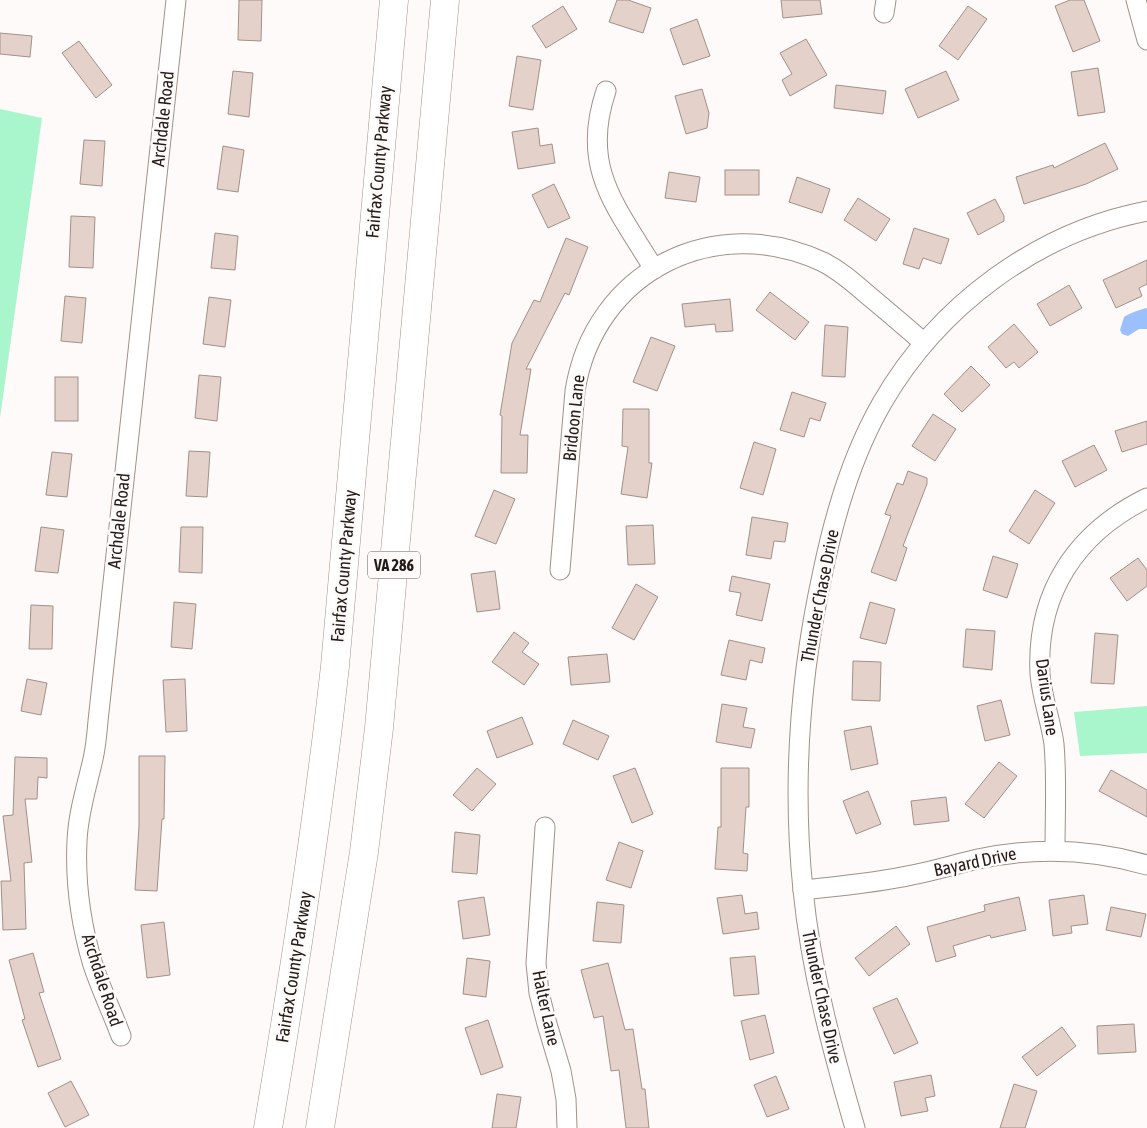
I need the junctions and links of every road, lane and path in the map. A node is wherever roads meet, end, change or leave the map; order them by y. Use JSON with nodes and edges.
{"nodes":[{"id":1,"x":176,"y":0,"type":"edge"},
{"id":2,"x":394,"y":0,"type":"edge"},
{"id":3,"x":445,"y":0,"type":"edge"},
{"id":4,"x":1136,"y":0,"type":"edge"},
{"id":5,"x":1147,"y":40,"type":"edge"},
{"id":6,"x":606,"y":92,"type":"dead end"},
{"id":7,"x":1147,"y":211,"type":"edge"},
{"id":8,"x":654,"y":269,"type":"junction"},
{"id":9,"x":924,"y":343,"type":"junction"},
{"id":10,"x":1147,"y":498,"type":"edge"},
{"id":11,"x":560,"y":570,"type":"dead end"},
{"id":12,"x":545,"y":827,"type":"dead end"},
{"id":13,"x":1055,"y":850,"type":"junction"},
{"id":14,"x":1147,"y":865,"type":"edge"},
{"id":15,"x":803,"y":890,"type":"junction"},
{"id":16,"x":120,"y":1036,"type":"dead end"},
{"id":17,"x":268,"y":1128,"type":"edge"},
{"id":18,"x":320,"y":1128,"type":"edge"},
{"id":19,"x":568,"y":1128,"type":"edge"},
{"id":20,"x":855,"y":1128,"type":"edge"}],
"edges":[{"from":1,"to":16,"type":"street","name":"Archdale Road"},
{"from":2,"to":17,"type":"highway","name":"Fairfax County Parkway","number":"VA 286"},
{"from":3,"to":18,"type":"highway","number":"VA 286"},
{"from":4,"to":5,"type":"street"},
{"from":6,"to":8,"type":"street"},
{"from":7,"to":9,"type":"street","name":"Thunder Chase Drive"},
{"from":8,"to":9,"type":"street","name":"Bridoon Lane"},
{"from":8,"to":11,"type":"street","name":"Bridoon Lane"},
{"from":9,"to":15,"type":"street","name":"Thunder Chase Drive"},
{"from":10,"to":13,"type":"street","name":"Darius Lane"},
{"from":12,"to":19,"type":"street","name":"Halter Lane"},
{"from":13,"to":14,"type":"street","name":"Bayard Drive"},
{"from":13,"to":15,"type":"street","name":"Bayard Drive"},
{"from":15,"to":20,"type":"street","name":"Thunder Chase Drive"}]}
